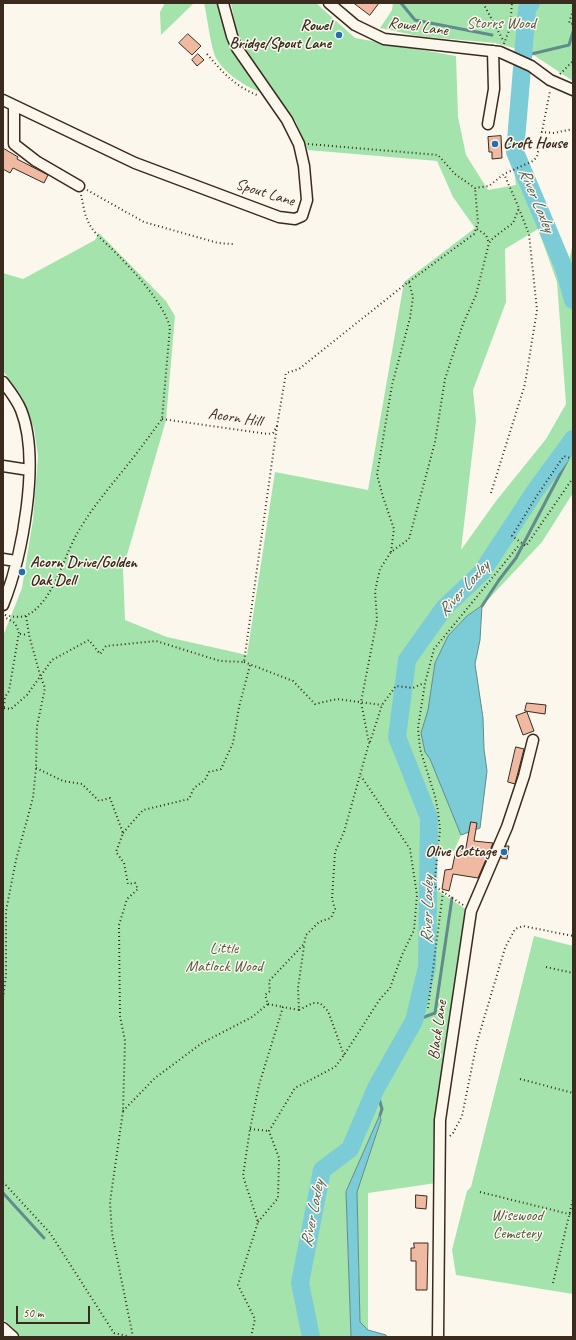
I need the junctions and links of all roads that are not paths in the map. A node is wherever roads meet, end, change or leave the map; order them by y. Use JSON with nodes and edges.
{"nodes":[{"id":1,"x":224,"y":3,"type":"edge"},
{"id":2,"x":329,"y":3,"type":"edge"},
{"id":3,"x":493,"y":51,"type":"junction"},
{"id":4,"x":573,"y":90,"type":"edge"},
{"id":5,"x":3,"y":100,"type":"edge"},
{"id":6,"x":14,"y":106,"type":"junction"},
{"id":7,"x":488,"y":124,"type":"dead end"},
{"id":8,"x":79,"y":186,"type":"road end"},
{"id":9,"x":3,"y":382,"type":"edge"},
{"id":10,"x":3,"y":466,"type":"edge"},
{"id":11,"x":29,"y":470,"type":"junction"},
{"id":12,"x":3,"y":560,"type":"edge"},
{"id":13,"x":16,"y":561,"type":"junction"},
{"id":14,"x":3,"y":605,"type":"edge"},
{"id":15,"x":533,"y":740,"type":"dead end"},
{"id":16,"x":3,"y":1328,"type":"edge"},
{"id":17,"x":13,"y":1337,"type":"edge"},
{"id":18,"x":438,"y":1337,"type":"edge"}],
"edges":[{"from":1,"to":6,"type":"street","name":"Spout Lane"},
{"from":2,"to":3,"type":"street","name":"Rowel Lane"},
{"from":3,"to":4,"type":"street","name":"Rowel Lane"},
{"from":3,"to":7,"type":"street"},
{"from":5,"to":6,"type":"street","name":"Spout Lane"},
{"from":6,"to":8,"type":"street"},
{"from":9,"to":11,"type":"street"},
{"from":10,"to":11,"type":"street"},
{"from":11,"to":13,"type":"street"},
{"from":12,"to":13,"type":"street"},
{"from":13,"to":14,"type":"street"},
{"from":15,"to":18,"type":"street","name":"Black Lane"},
{"from":16,"to":17,"type":"street"}]}
